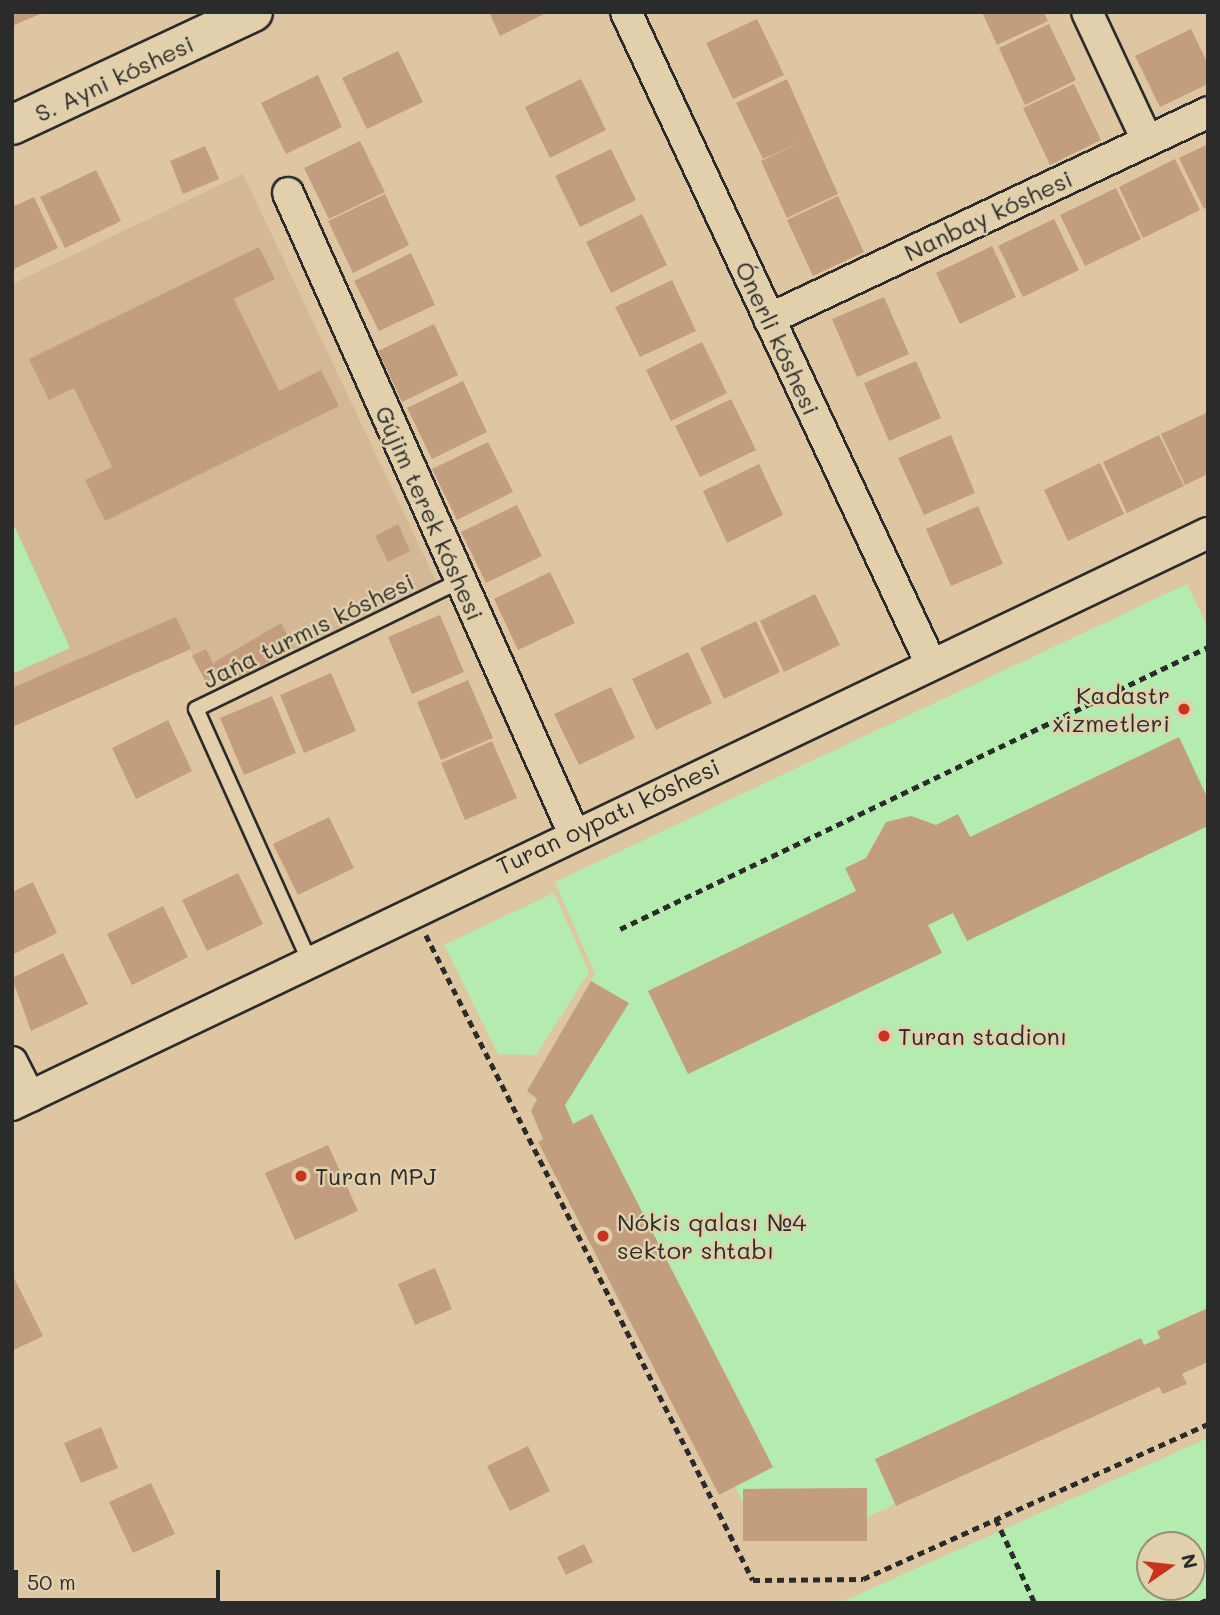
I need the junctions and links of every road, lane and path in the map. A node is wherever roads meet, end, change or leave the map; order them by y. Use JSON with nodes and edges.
{"nodes":[{"id":1,"x":253,"y":12,"type":"edge"},
{"id":2,"x":626,"y":12,"type":"edge"},
{"id":3,"x":1087,"y":12,"type":"edge"},
{"id":4,"x":1208,"y":112,"type":"edge"},
{"id":5,"x":12,"y":125,"type":"edge"},
{"id":6,"x":1147,"y":140,"type":"junction"},
{"id":7,"x":288,"y":193,"type":"dead end"},
{"id":8,"x":769,"y":319,"type":"junction"},
{"id":9,"x":1208,"y":534,"type":"edge"},
{"id":10,"x":460,"y":581,"type":"junction"},
{"id":11,"x":1208,"y":647,"type":"edge"},
{"id":12,"x":931,"y":664,"type":"junction"},
{"id":13,"x":573,"y":832,"type":"junction"},
{"id":14,"x":413,"y":909,"type":"junction"},
{"id":15,"x":620,"y":929,"type":"dead end"},
{"id":16,"x":309,"y":960,"type":"junction"},
{"id":17,"x":12,"y":1062,"type":"edge"},
{"id":18,"x":21,"y":1101,"type":"edge"},
{"id":19,"x":1208,"y":1424,"type":"edge"},
{"id":20,"x":996,"y":1519,"type":"junction"},
{"id":21,"x":1208,"y":1599,"type":"edge"},
{"id":22,"x":1034,"y":1603,"type":"edge"},
{"id":23,"x":1200,"y":1603,"type":"edge"}],
"edges":[{"from":1,"to":5,"type":"street","name":"S. Ayni kóshesi"},
{"from":2,"to":8,"type":"street","name":"Ónerli kóshesi"},
{"from":3,"to":6,"type":"street"},
{"from":4,"to":6,"type":"street","name":"Nanbay kóshesi"},
{"from":6,"to":8,"type":"street","name":"Nanbay kóshesi"},
{"from":7,"to":10,"type":"street","name":"Gújim terek kóshesi"},
{"from":8,"to":12,"type":"street","name":"Ónerli kóshesi"},
{"from":9,"to":12,"type":"street","name":"Turan oypatı kóshesi"},
{"from":10,"to":13,"type":"street","name":"Gújim terek kóshesi"},
{"from":10,"to":16,"type":"lane","name":"Jańa turmıs kóshesi"},
{"from":11,"to":15,"type":"path"},
{"from":12,"to":13,"type":"street","name":"Turan oypatı kóshesi"},
{"from":13,"to":14,"type":"street","name":"Turan oypatı kóshesi"},
{"from":14,"to":16,"type":"street","name":"Turan oypatı kóshesi"},
{"from":14,"to":20,"type":"path"},
{"from":16,"to":18,"type":"street","name":"Turan oypatı kóshesi"},
{"from":17,"to":18,"type":"street"},
{"from":19,"to":20,"type":"path"},
{"from":20,"to":22,"type":"path"},
{"from":21,"to":23,"type":"path"}]}
